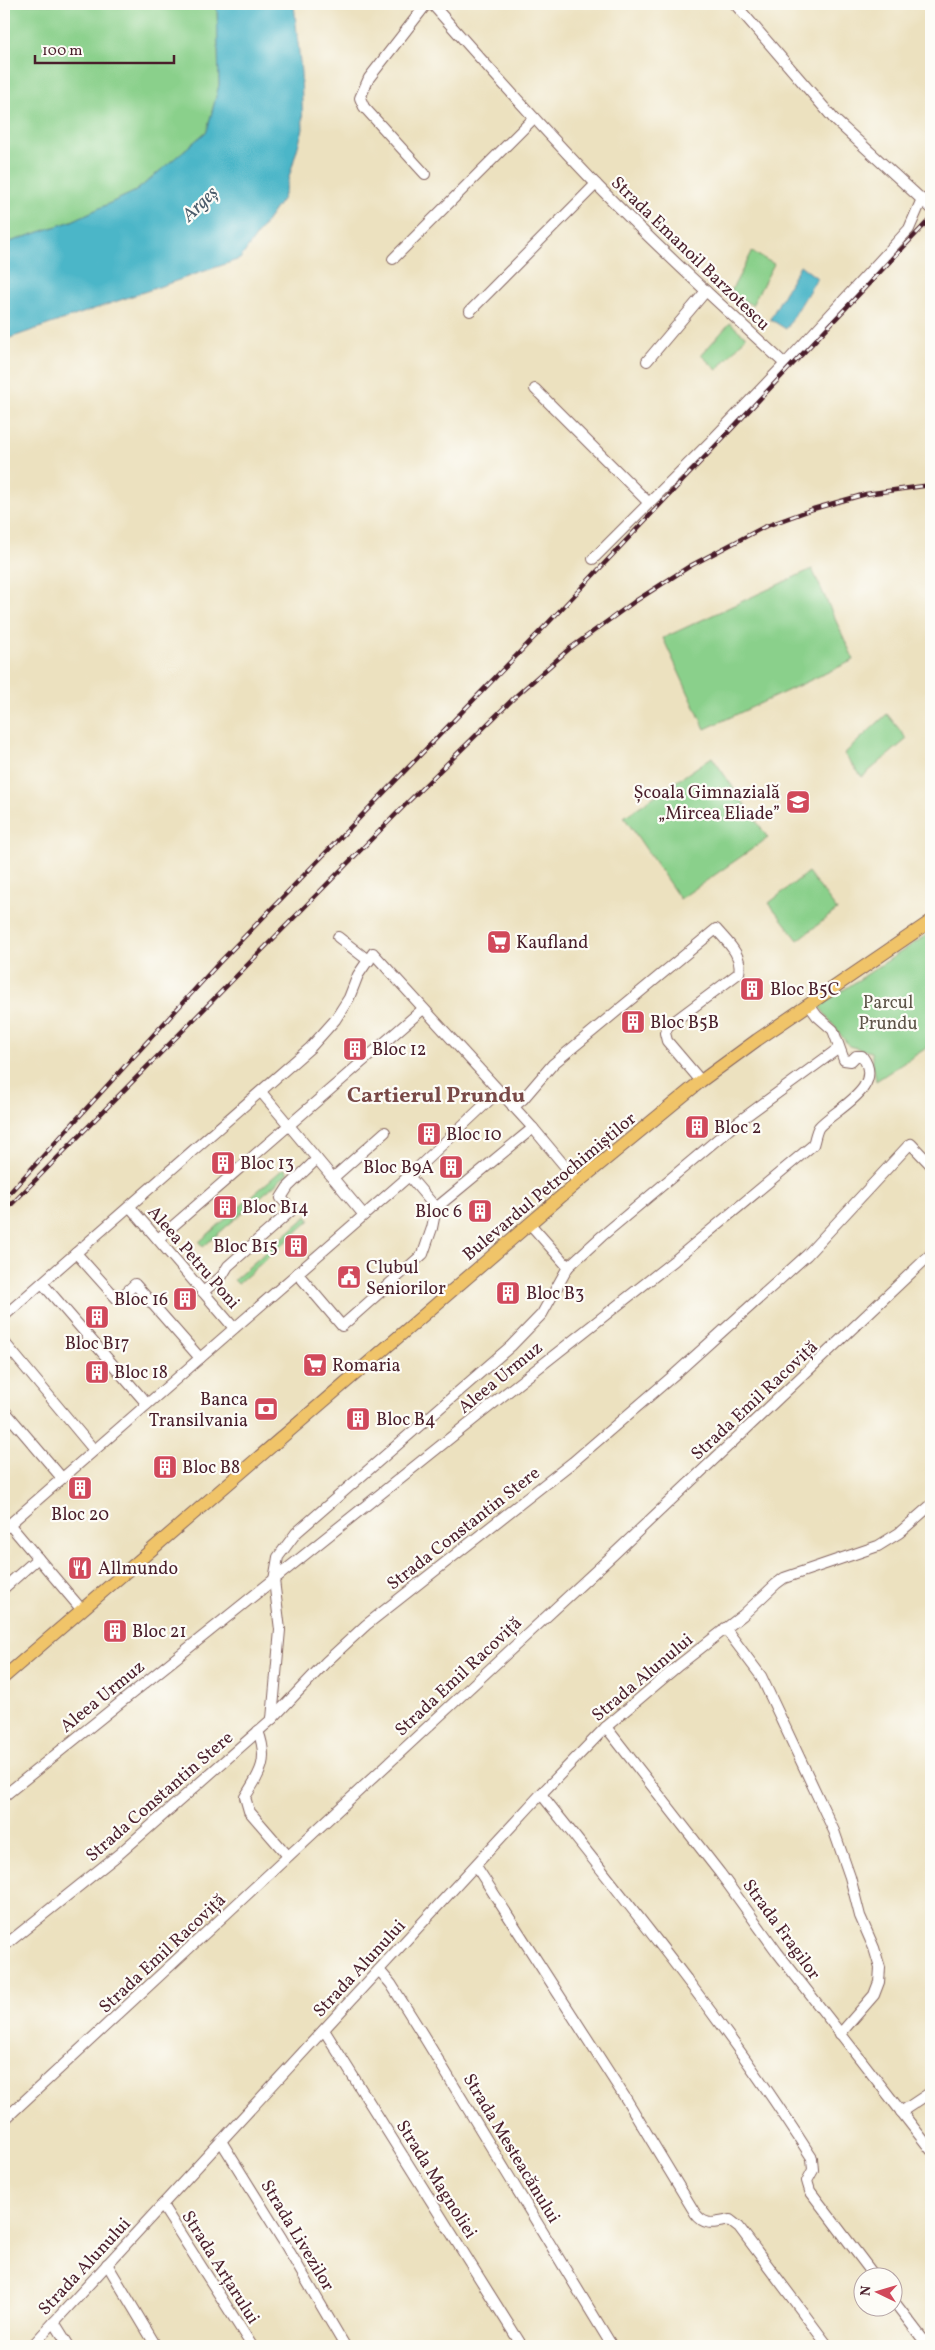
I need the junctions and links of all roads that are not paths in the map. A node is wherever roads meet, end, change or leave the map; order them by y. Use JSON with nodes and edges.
{"nodes":[{"id":1,"x":432,"y":4,"type":"edge"},
{"id":2,"x":735,"y":4,"type":"edge"},
{"id":3,"x":534,"y":118,"type":"junction"},
{"id":4,"x":425,"y":174,"type":"dead end"},
{"id":5,"x":596,"y":184,"type":"junction"},
{"id":6,"x":922,"y":199,"type":"junction"},
{"id":7,"x":931,"y":208,"type":"edge"},
{"id":8,"x":393,"y":259,"type":"dead end"},
{"id":9,"x":706,"y":291,"type":"junction"},
{"id":10,"x":470,"y":311,"type":"dead end"},
{"id":11,"x":647,"y":361,"type":"dead end"},
{"id":12,"x":784,"y":364,"type":"junction"},
{"id":13,"x":535,"y":390,"type":"dead end"},
{"id":14,"x":650,"y":503,"type":"junction"},
{"id":15,"x":593,"y":558,"type":"dead end"},
{"id":16,"x":931,"y":921,"type":"edge"},
{"id":17,"x":338,"y":937,"type":"dead end"},
{"id":18,"x":369,"y":961,"type":"junction"},
{"id":19,"x":809,"y":1004,"type":"junction"},
{"id":20,"x":423,"y":1009,"type":"junction"},
{"id":21,"x":839,"y":1048,"type":"junction"},
{"id":22,"x":700,"y":1082,"type":"junction"},
{"id":23,"x":261,"y":1092,"type":"junction"},
{"id":24,"x":498,"y":1092,"type":"junction"},
{"id":25,"x":513,"y":1107,"type":"junction"},
{"id":26,"x":289,"y":1125,"type":"junction"},
{"id":27,"x":533,"y":1128,"type":"junction"},
{"id":28,"x":385,"y":1132,"type":"dead end"},
{"id":29,"x":317,"y":1159,"type":"junction"},
{"id":30,"x":931,"y":1165,"type":"edge"},
{"id":31,"x":409,"y":1176,"type":"junction"},
{"id":32,"x":333,"y":1178,"type":"junction"},
{"id":33,"x":578,"y":1182,"type":"junction"},
{"id":34,"x":130,"y":1207,"type":"junction"},
{"id":35,"x":436,"y":1208,"type":"junction"},
{"id":36,"x":364,"y":1215,"type":"junction"},
{"id":37,"x":530,"y":1224,"type":"junction"},
{"id":38,"x":158,"y":1239,"type":"junction"},
{"id":39,"x":76,"y":1253,"type":"junction"},
{"id":40,"x":931,"y":1254,"type":"edge"},
{"id":41,"x":568,"y":1268,"type":"junction"},
{"id":42,"x":297,"y":1273,"type":"junction"},
{"id":43,"x":42,"y":1283,"type":"junction"},
{"id":44,"x":203,"y":1292,"type":"junction"},
{"id":45,"x":4,"y":1316,"type":"edge"},
{"id":46,"x":234,"y":1328,"type":"junction"},
{"id":47,"x":4,"y":1342,"type":"edge"},
{"id":48,"x":200,"y":1358,"type":"junction"},
{"id":49,"x":147,"y":1404,"type":"junction"},
{"id":50,"x":4,"y":1410,"type":"edge"},
{"id":51,"x":94,"y":1450,"type":"junction"},
{"id":52,"x":62,"y":1478,"type":"junction"},
{"id":53,"x":931,"y":1505,"type":"edge"},
{"id":54,"x":7,"y":1527,"type":"edge"},
{"id":55,"x":38,"y":1558,"type":"junction"},
{"id":56,"x":274,"y":1580,"type":"junction"},
{"id":57,"x":4,"y":1588,"type":"edge"},
{"id":58,"x":82,"y":1610,"type":"junction"},
{"id":59,"x":725,"y":1628,"type":"junction"},
{"id":60,"x":4,"y":1678,"type":"edge"},
{"id":61,"x":272,"y":1719,"type":"junction"},
{"id":62,"x":606,"y":1727,"type":"junction"},
{"id":63,"x":258,"y":1731,"type":"junction"},
{"id":64,"x":540,"y":1794,"type":"junction"},
{"id":65,"x":4,"y":1796,"type":"edge"},
{"id":66,"x":288,"y":1856,"type":"junction"},
{"id":67,"x":476,"y":1866,"type":"junction"},
{"id":68,"x":4,"y":1946,"type":"edge"},
{"id":69,"x":379,"y":1970,"type":"junction"},
{"id":70,"x":324,"y":2030,"type":"junction"},
{"id":71,"x":840,"y":2034,"type":"junction"},
{"id":72,"x":931,"y":2092,"type":"edge"},
{"id":73,"x":901,"y":2112,"type":"junction"},
{"id":74,"x":4,"y":2120,"type":"edge"},
{"id":75,"x":221,"y":2141,"type":"junction"},
{"id":76,"x":931,"y":2150,"type":"edge"},
{"id":77,"x":162,"y":2205,"type":"junction"},
{"id":78,"x":107,"y":2264,"type":"junction"},
{"id":79,"x":868,"y":2268,"type":"edge"},
{"id":80,"x":902,"y":2312,"type":"edge"},
{"id":81,"x":54,"y":2322,"type":"junction"},
{"id":82,"x":32,"y":2346,"type":"edge"},
{"id":83,"x":69,"y":2346,"type":"edge"},
{"id":84,"x":156,"y":2346,"type":"edge"},
{"id":85,"x":252,"y":2346,"type":"edge"},
{"id":86,"x":345,"y":2346,"type":"edge"},
{"id":87,"x":522,"y":2346,"type":"edge"},
{"id":88,"x":612,"y":2346,"type":"edge"},
{"id":89,"x":828,"y":2346,"type":"edge"},
{"id":90,"x":928,"y":2346,"type":"edge"}],
"edges":[{"from":1,"to":3,"type":"street","name":"Strada Emanoil Barzotescu"},
{"from":1,"to":4,"type":"street"},
{"from":2,"to":6,"type":"street"},
{"from":3,"to":5,"type":"street","name":"Strada Emanoil Barzotescu"},
{"from":3,"to":8,"type":"street"},
{"from":5,"to":9,"type":"street","name":"Strada Emanoil Barzotescu"},
{"from":5,"to":10,"type":"street"},
{"from":6,"to":7,"type":"street"},
{"from":6,"to":12,"type":"street"},
{"from":9,"to":11,"type":"street"},
{"from":9,"to":12,"type":"street","name":"Strada Emanoil Barzotescu"},
{"from":12,"to":14,"type":"street"},
{"from":13,"to":14,"type":"street"},
{"from":14,"to":15,"type":"street"},
{"from":16,"to":19,"type":"main road","name":"Bulevardul Petrochimiștilor"},
{"from":17,"to":18,"type":"street"},
{"from":18,"to":20,"type":"street"},
{"from":18,"to":23,"type":"street"},
{"from":19,"to":21,"type":"street"},
{"from":19,"to":22,"type":"main road","name":"Bulevardul Petrochimiștilor"},
{"from":20,"to":24,"type":"street"},
{"from":20,"to":26,"type":"street"},
{"from":21,"to":41,"type":"street"},
{"from":21,"to":56,"type":"street","name":"Aleea Urmuz"},
{"from":22,"to":25,"type":"street"},
{"from":22,"to":33,"type":"main road","name":"Bulevardul Petrochimiștilor"},
{"from":23,"to":26,"type":"street"},
{"from":23,"to":34,"type":"street"},
{"from":24,"to":25,"type":"street"},
{"from":24,"to":31,"type":"street"},
{"from":25,"to":27,"type":"street"},
{"from":26,"to":29,"type":"street"},
{"from":26,"to":38,"type":"street"},
{"from":27,"to":33,"type":"street"},
{"from":27,"to":35,"type":"street"},
{"from":28,"to":32,"type":"street"},
{"from":29,"to":32,"type":"street"},
{"from":29,"to":44,"type":"street"},
{"from":30,"to":61,"type":"street","name":"Strada Constantin Stere"},
{"from":31,"to":35,"type":"street"},
{"from":31,"to":36,"type":"street"},
{"from":32,"to":36,"type":"street"},
{"from":33,"to":37,"type":"main road","name":"Bulevardul Petrochimiștilor"},
{"from":34,"to":38,"type":"street","name":"Aleea Petru Poni"},
{"from":34,"to":39,"type":"street"},
{"from":35,"to":42,"type":"street"},
{"from":36,"to":42,"type":"street"},
{"from":37,"to":41,"type":"street"},
{"from":37,"to":58,"type":"main road","name":"Bulevardul Petrochimiștilor"},
{"from":38,"to":44,"type":"street","name":"Aleea Petru Poni"},
{"from":39,"to":43,"type":"street"},
{"from":39,"to":48,"type":"street"},
{"from":40,"to":66,"type":"street","name":"Strada Emil Racoviță"},
{"from":41,"to":56,"type":"street"},
{"from":42,"to":46,"type":"street"},
{"from":43,"to":45,"type":"street"},
{"from":43,"to":49,"type":"street"},
{"from":44,"to":46,"type":"street","name":"Aleea Petru Poni"},
{"from":46,"to":48,"type":"street"},
{"from":47,"to":51,"type":"street"},
{"from":48,"to":49,"type":"street"},
{"from":49,"to":51,"type":"street"},
{"from":50,"to":52,"type":"street"},
{"from":51,"to":52,"type":"street"},
{"from":52,"to":54,"type":"street"},
{"from":53,"to":59,"type":"street","name":"Strada Alunului"},
{"from":54,"to":55,"type":"street"},
{"from":55,"to":57,"type":"street"},
{"from":55,"to":58,"type":"street"},
{"from":56,"to":61,"type":"street"},
{"from":56,"to":65,"type":"street","name":"Aleea Urmuz"},
{"from":58,"to":60,"type":"main road","name":"Bulevardul Petrochimiștilor"},
{"from":59,"to":62,"type":"street","name":"Strada Alunului"},
{"from":59,"to":71,"type":"street"},
{"from":61,"to":63,"type":"street","name":"Strada Constantin Stere"},
{"from":62,"to":64,"type":"street","name":"Strada Alunului"},
{"from":62,"to":71,"type":"street","name":"Strada Fragilor"},
{"from":63,"to":66,"type":"street"},
{"from":63,"to":68,"type":"street","name":"Strada Constantin Stere"},
{"from":64,"to":67,"type":"street","name":"Strada Alunului"},
{"from":64,"to":79,"type":"street"},
{"from":66,"to":74,"type":"street","name":"Strada Emil Racoviță"},
{"from":67,"to":69,"type":"street","name":"Strada Alunului"},
{"from":67,"to":89,"type":"street"},
{"from":69,"to":70,"type":"street","name":"Strada Alunului"},
{"from":69,"to":88,"type":"street","name":"Strada Mesteacănului"},
{"from":70,"to":75,"type":"street","name":"Strada Alunului"},
{"from":70,"to":87,"type":"street","name":"Strada Magnoliei"},
{"from":71,"to":73,"type":"street","name":"Strada Fragilor"},
{"from":72,"to":73,"type":"street"},
{"from":73,"to":76,"type":"street","name":"Strada Fragilor"},
{"from":75,"to":77,"type":"street","name":"Strada Alunului"},
{"from":75,"to":86,"type":"street","name":"Strada Livezilor"},
{"from":77,"to":78,"type":"street","name":"Strada Alunului"},
{"from":77,"to":85,"type":"street","name":"Strada Arțarului"},
{"from":78,"to":81,"type":"street","name":"Strada Alunului"},
{"from":78,"to":84,"type":"street"},
{"from":80,"to":90,"type":"street"},
{"from":81,"to":82,"type":"street","name":"Strada Alunului"},
{"from":81,"to":83,"type":"street"}]}
